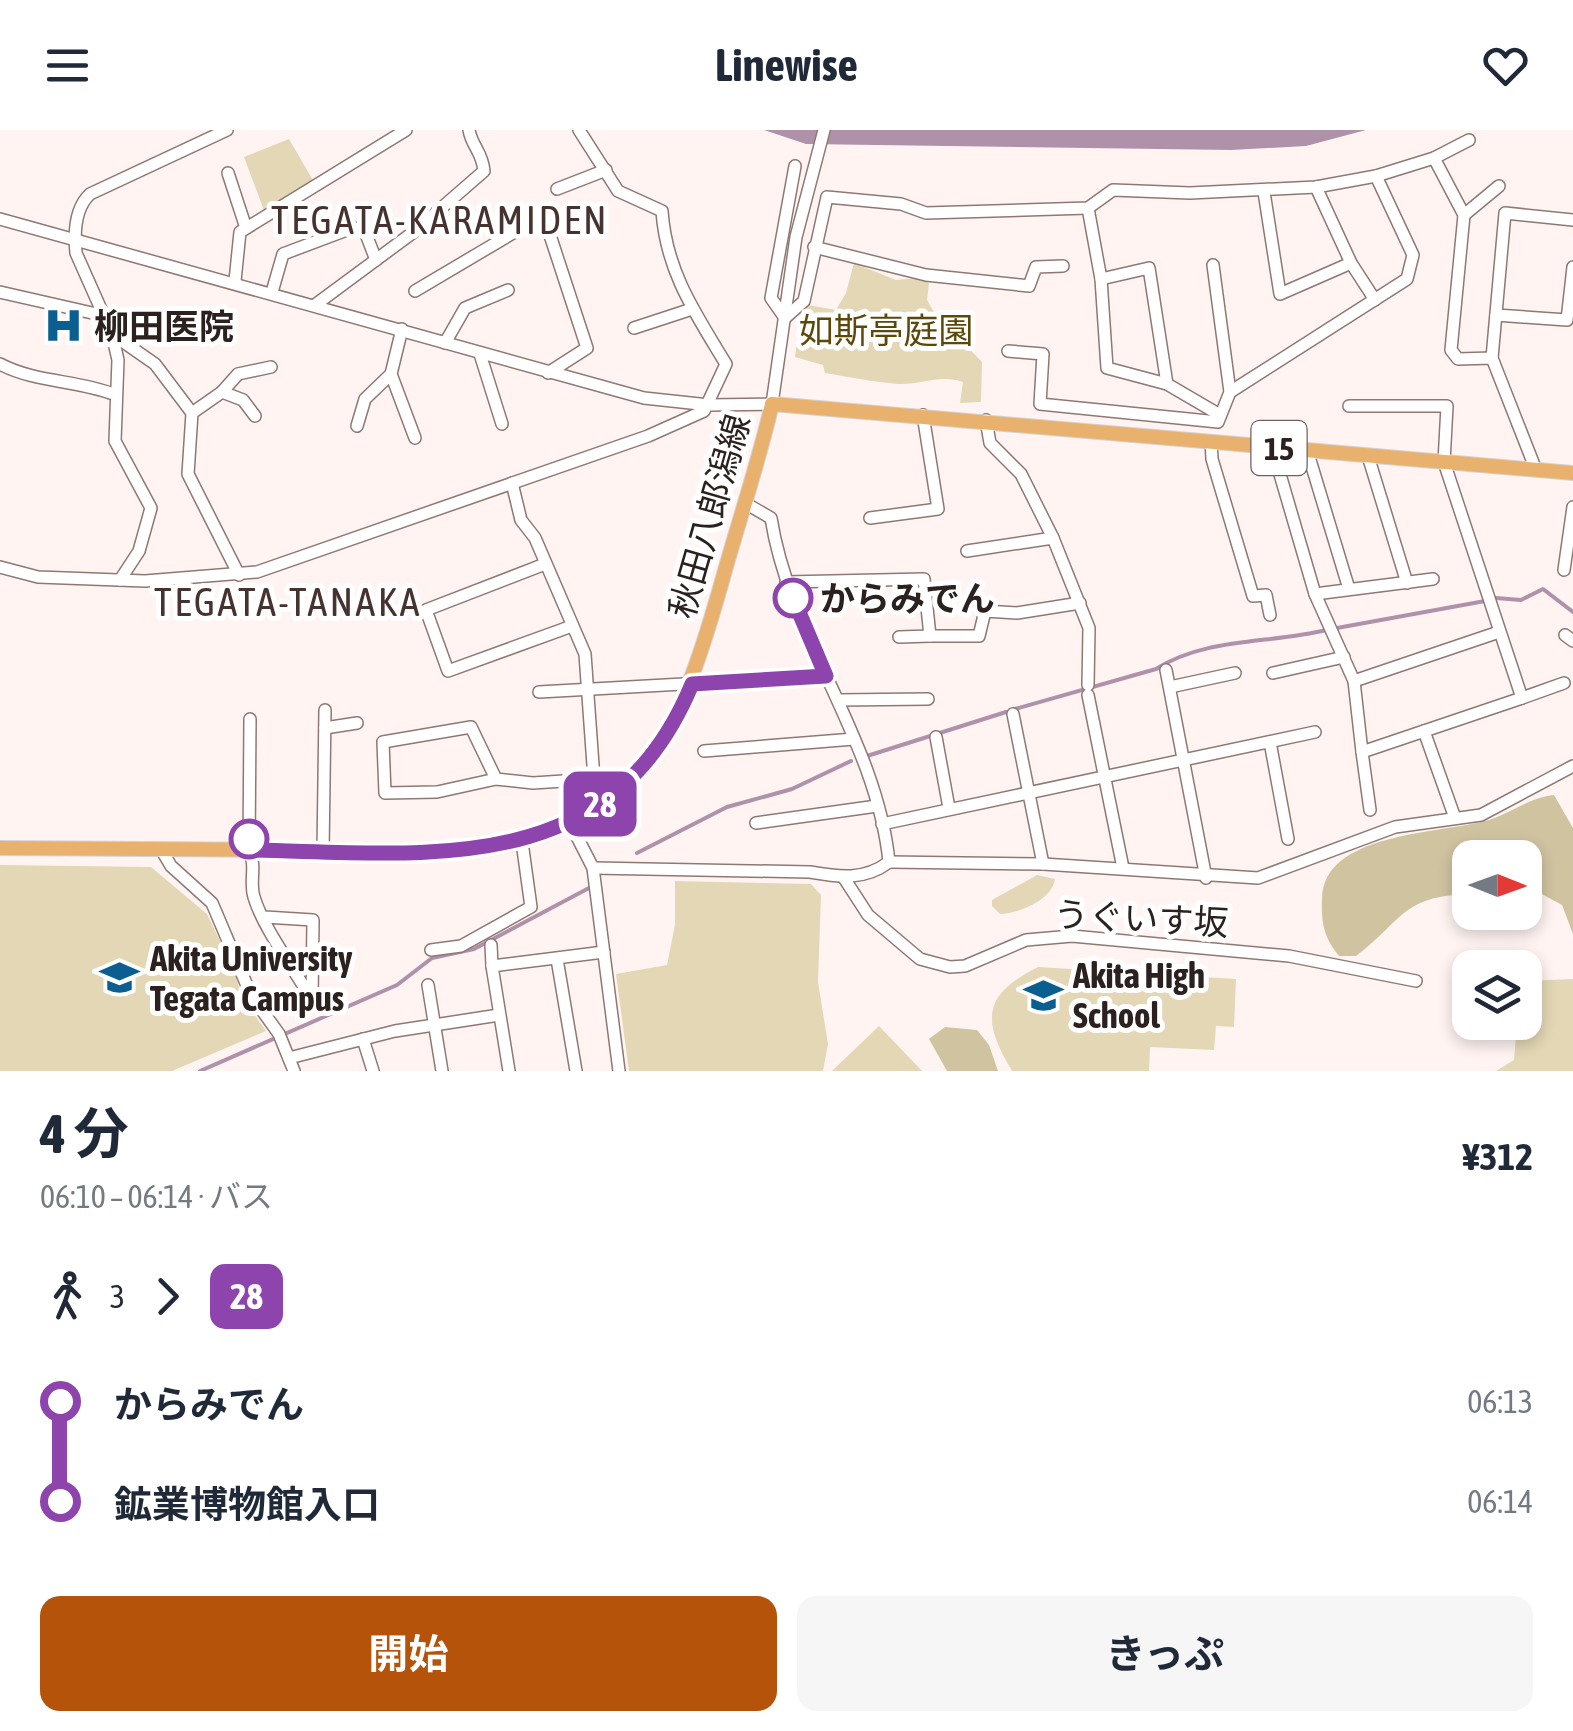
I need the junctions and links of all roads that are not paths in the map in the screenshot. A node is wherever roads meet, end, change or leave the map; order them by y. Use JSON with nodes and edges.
{"nodes":[{"id":1,"x":226,"y":130,"type":"edge"},
{"id":2,"x":406,"y":130,"type":"edge"},
{"id":3,"x":468,"y":130,"type":"edge"},
{"id":4,"x":579,"y":130,"type":"edge"},
{"id":5,"x":824,"y":130,"type":"edge"},
{"id":6,"x":1469,"y":140,"type":"dead end"},
{"id":7,"x":1434,"y":158,"type":"junction"},
{"id":8,"x":795,"y":166,"type":"dead end"},
{"id":9,"x":606,"y":170,"type":"junction"},
{"id":10,"x":228,"y":173,"type":"dead end"},
{"id":11,"x":1376,"y":176,"type":"junction"},
{"id":12,"x":1499,"y":186,"type":"dead end"},
{"id":13,"x":1316,"y":187,"type":"junction"},
{"id":14,"x":557,"y":189,"type":"dead end"},
{"id":15,"x":1264,"y":192,"type":"junction"},
{"id":16,"x":1088,"y":208,"type":"junction"},
{"id":17,"x":1464,"y":215,"type":"junction"},
{"id":18,"x":0,"y":219,"type":"edge"},
{"id":19,"x":1573,"y":220,"type":"edge"},
{"id":20,"x":246,"y":228,"type":"junction"},
{"id":21,"x":74,"y":239,"type":"junction"},
{"id":22,"x":814,"y":247,"type":"junction"},
{"id":23,"x":376,"y":260,"type":"junction"},
{"id":24,"x":1350,"y":263,"type":"junction"},
{"id":25,"x":1213,"y":265,"type":"dead end"},
{"id":26,"x":1063,"y":266,"type":"dead end"},
{"id":27,"x":1573,"y":266,"type":"edge"},
{"id":28,"x":1100,"y":279,"type":"junction"},
{"id":29,"x":235,"y":281,"type":"junction"},
{"id":30,"x":508,"y":290,"type":"dead end"},
{"id":31,"x":1572,"y":290,"type":"edge"},
{"id":32,"x":415,"y":291,"type":"dead end"},
{"id":33,"x":0,"y":292,"type":"edge"},
{"id":34,"x":272,"y":292,"type":"junction"},
{"id":35,"x":1374,"y":300,"type":"junction"},
{"id":36,"x":314,"y":305,"type":"junction"},
{"id":37,"x":692,"y":308,"type":"junction"},
{"id":38,"x":101,"y":315,"type":"junction"},
{"id":39,"x":1496,"y":316,"type":"junction"},
{"id":40,"x":784,"y":318,"type":"junction"},
{"id":41,"x":634,"y":328,"type":"dead end"},
{"id":42,"x":402,"y":329,"type":"junction"},
{"id":43,"x":112,"y":334,"type":"junction"},
{"id":44,"x":445,"y":343,"type":"junction"},
{"id":45,"x":1008,"y":351,"type":"dead end"},
{"id":46,"x":480,"y":354,"type":"junction"},
{"id":47,"x":1492,"y":358,"type":"junction"},
{"id":48,"x":0,"y":364,"type":"edge"},
{"id":49,"x":270,"y":367,"type":"dead end"},
{"id":50,"x":548,"y":373,"type":"junction"},
{"id":51,"x":391,"y":374,"type":"junction"},
{"id":52,"x":1167,"y":384,"type":"junction"},
{"id":53,"x":222,"y":392,"type":"junction"},
{"id":54,"x":1230,"y":392,"type":"junction"},
{"id":55,"x":116,"y":394,"type":"junction"},
{"id":56,"x":772,"y":404,"type":"junction"},
{"id":57,"x":709,"y":406,"type":"junction"},
{"id":58,"x":1349,"y":406,"type":"dead end"},
{"id":59,"x":192,"y":414,"type":"junction"},
{"id":60,"x":1220,"y":414,"type":"junction"},
{"id":61,"x":922,"y":415,"type":"junction"},
{"id":62,"x":255,"y":416,"type":"dead end"},
{"id":63,"x":1159,"y":416,"type":"junction"},
{"id":64,"x":986,"y":420,"type":"junction"},
{"id":65,"x":502,"y":424,"type":"dead end"},
{"id":66,"x":357,"y":426,"type":"dead end"},
{"id":67,"x":1156,"y":435,"type":"junction"},
{"id":68,"x":415,"y":438,"type":"dead end"},
{"id":69,"x":1211,"y":441,"type":"junction"},
{"id":70,"x":1272,"y":447,"type":"junction"},
{"id":71,"x":1307,"y":450,"type":"junction"},
{"id":72,"x":1368,"y":456,"type":"junction"},
{"id":73,"x":1444,"y":462,"type":"junction"},
{"id":74,"x":1536,"y":470,"type":"junction"},
{"id":75,"x":1573,"y":473,"type":"edge"},
{"id":76,"x":512,"y":483,"type":"junction"},
{"id":77,"x":746,"y":503,"type":"junction"},
{"id":78,"x":1573,"y":507,"type":"edge"},
{"id":79,"x":870,"y":518,"type":"dead end"},
{"id":80,"x":1053,"y":538,"type":"junction"},
{"id":81,"x":1571,"y":549,"type":"edge"},
{"id":82,"x":967,"y":551,"type":"dead end"},
{"id":83,"x":545,"y":564,"type":"junction"},
{"id":84,"x":0,"y":567,"type":"edge"},
{"id":85,"x":1564,"y":570,"type":"dead end"},
{"id":86,"x":238,"y":574,"type":"junction"},
{"id":87,"x":120,"y":580,"type":"junction"},
{"id":88,"x":1433,"y":580,"type":"dead end"},
{"id":89,"x":786,"y":582,"type":"junction"},
{"id":90,"x":1406,"y":583,"type":"junction"},
{"id":91,"x":1349,"y":589,"type":"junction"},
{"id":92,"x":1315,"y":594,"type":"junction"},
{"id":93,"x":1080,"y":603,"type":"junction"},
{"id":94,"x":1270,"y":614,"type":"dead end"},
{"id":95,"x":572,"y":626,"type":"junction"},
{"id":96,"x":1500,"y":632,"type":"junction"},
{"id":97,"x":899,"y":636,"type":"dead end"},
{"id":98,"x":930,"y":636,"type":"junction"},
{"id":99,"x":1344,"y":658,"type":"junction"},
{"id":100,"x":1166,"y":670,"type":"dead end"},
{"id":101,"x":1234,"y":673,"type":"dead end"},
{"id":102,"x":1274,"y":673,"type":"dead end"},
{"id":103,"x":826,"y":676,"type":"junction"},
{"id":104,"x":1354,"y":681,"type":"junction"},
{"id":105,"x":1564,"y":683,"type":"dead end"},
{"id":106,"x":692,"y":684,"type":"junction"},
{"id":107,"x":1170,"y":687,"type":"junction"},
{"id":108,"x":588,"y":688,"type":"junction"},
{"id":109,"x":539,"y":692,"type":"dead end"},
{"id":110,"x":1522,"y":698,"type":"junction"},
{"id":111,"x":928,"y":699,"type":"dead end"},
{"id":112,"x":838,"y":700,"type":"junction"},
{"id":113,"x":325,"y":710,"type":"dead end"},
{"id":114,"x":1012,"y":714,"type":"dead end"},
{"id":115,"x":250,"y":719,"type":"dead end"},
{"id":116,"x":356,"y":722,"type":"dead end"},
{"id":117,"x":324,"y":728,"type":"junction"},
{"id":118,"x":1424,"y":731,"type":"junction"},
{"id":119,"x":1316,"y":732,"type":"dead end"},
{"id":120,"x":936,"y":737,"type":"dead end"},
{"id":121,"x":854,"y":739,"type":"junction"},
{"id":122,"x":1270,"y":742,"type":"junction"},
{"id":123,"x":704,"y":751,"type":"dead end"},
{"id":124,"x":1362,"y":752,"type":"junction"},
{"id":125,"x":1184,"y":760,"type":"junction"},
{"id":126,"x":1573,"y":766,"type":"edge"},
{"id":127,"x":1107,"y":776,"type":"junction"},
{"id":128,"x":594,"y":779,"type":"junction"},
{"id":129,"x":496,"y":780,"type":"junction"},
{"id":130,"x":1030,"y":790,"type":"junction"},
{"id":131,"x":605,"y":800,"type":"junction"},
{"id":132,"x":877,"y":806,"type":"junction"},
{"id":133,"x":950,"y":808,"type":"junction"},
{"id":134,"x":1370,"y":810,"type":"dead end"},
{"id":135,"x":1455,"y":818,"type":"junction"},
{"id":136,"x":570,"y":822,"type":"junction"},
{"id":137,"x":756,"y":823,"type":"dead end"},
{"id":138,"x":882,"y":824,"type":"junction"},
{"id":139,"x":1288,"y":839,"type":"dead end"},
{"id":140,"x":522,"y":842,"type":"junction"},
{"id":141,"x":0,"y":848,"type":"edge"},
{"id":142,"x":161,"y":849,"type":"junction"},
{"id":143,"x":249,"y":850,"type":"junction"},
{"id":144,"x":323,"y":851,"type":"junction"},
{"id":145,"x":889,"y":862,"type":"junction"},
{"id":146,"x":1043,"y":864,"type":"junction"},
{"id":147,"x":593,"y":868,"type":"junction"},
{"id":148,"x":1123,"y":868,"type":"junction"},
{"id":149,"x":844,"y":878,"type":"junction"},
{"id":150,"x":1206,"y":878,"type":"junction"},
{"id":151,"x":265,"y":917,"type":"junction"},
{"id":152,"x":491,"y":945,"type":"dead end"},
{"id":153,"x":431,"y":950,"type":"dead end"},
{"id":154,"x":604,"y":952,"type":"junction"},
{"id":155,"x":557,"y":958,"type":"junction"},
{"id":156,"x":492,"y":966,"type":"junction"},
{"id":157,"x":1416,"y":981,"type":"dead end"},
{"id":158,"x":428,"y":985,"type":"dead end"},
{"id":159,"x":499,"y":1014,"type":"junction"},
{"id":160,"x":432,"y":1024,"type":"junction"},
{"id":161,"x":363,"y":1039,"type":"junction"},
{"id":162,"x":292,"y":1065,"type":"edge"},
{"id":163,"x":373,"y":1071,"type":"edge"},
{"id":164,"x":442,"y":1071,"type":"edge"},
{"id":165,"x":509,"y":1071,"type":"edge"},
{"id":166,"x":576,"y":1071,"type":"edge"},
{"id":167,"x":618,"y":1071,"type":"edge"}],
"edges":[{"from":1,"to":21,"type":"street"},
{"from":2,"to":20,"type":"street"},
{"from":3,"to":23,"type":"street"},
{"from":4,"to":9,"type":"street"},
{"from":5,"to":40,"type":"street"},
{"from":6,"to":7,"type":"street"},
{"from":7,"to":11,"type":"street"},
{"from":7,"to":17,"type":"street"},
{"from":8,"to":40,"type":"street"},
{"from":9,"to":14,"type":"street"},
{"from":9,"to":37,"type":"street"},
{"from":10,"to":20,"type":"street"},
{"from":11,"to":13,"type":"street"},
{"from":11,"to":35,"type":"street"},
{"from":12,"to":17,"type":"street"},
{"from":13,"to":15,"type":"street"},
{"from":13,"to":24,"type":"street"},
{"from":15,"to":16,"type":"street"},
{"from":15,"to":24,"type":"street"},
{"from":16,"to":22,"type":"street"},
{"from":16,"to":28,"type":"street"},
{"from":17,"to":47,"type":"street"},
{"from":18,"to":21,"type":"street"},
{"from":19,"to":39,"type":"street"},
{"from":20,"to":29,"type":"street"},
{"from":21,"to":29,"type":"street"},
{"from":21,"to":38,"type":"street"},
{"from":22,"to":26,"type":"street"},
{"from":22,"to":40,"type":"street"},
{"from":23,"to":34,"type":"street"},
{"from":23,"to":36,"type":"street"},
{"from":24,"to":35,"type":"street"},
{"from":25,"to":54,"type":"street"},
{"from":27,"to":31,"type":"street"},
{"from":28,"to":52,"type":"street"},
{"from":28,"to":52,"type":"street"},
{"from":29,"to":34,"type":"street"},
{"from":30,"to":44,"type":"street"},
{"from":31,"to":39,"type":"street"},
{"from":32,"to":50,"type":"street"},
{"from":33,"to":38,"type":"street"},
{"from":34,"to":36,"type":"street"},
{"from":35,"to":54,"type":"street"},
{"from":36,"to":42,"type":"street"},
{"from":37,"to":41,"type":"street"},
{"from":37,"to":57,"type":"street"},
{"from":38,"to":43,"type":"street"},
{"from":39,"to":47,"type":"street"},
{"from":40,"to":56,"type":"street"},
{"from":42,"to":44,"type":"street"},
{"from":42,"to":51,"type":"street"},
{"from":43,"to":55,"type":"street"},
{"from":43,"to":59,"type":"street"},
{"from":44,"to":46,"type":"street"},
{"from":45,"to":63,"type":"street"},
{"from":46,"to":50,"type":"street"},
{"from":46,"to":65,"type":"street"},
{"from":47,"to":74,"type":"street"},
{"from":48,"to":55,"type":"street"},
{"from":49,"to":53,"type":"street"},
{"from":50,"to":57,"type":"street"},
{"from":51,"to":66,"type":"street"},
{"from":51,"to":68,"type":"street"},
{"from":52,"to":60,"type":"street"},
{"from":53,"to":59,"type":"street"},
{"from":53,"to":62,"type":"street"},
{"from":54,"to":60,"type":"street"},
{"from":55,"to":87,"type":"street"},
{"from":56,"to":57,"type":"street"},
{"from":56,"to":61,"type":"main road","name":"秋田八郎潟線","number":"15"},
{"from":56,"to":77,"type":"main road","name":"秋田八郎潟線"},
{"from":57,"to":76,"type":"street"},
{"from":58,"to":73,"type":"street"},
{"from":59,"to":86,"type":"street"},
{"from":60,"to":63,"type":"street"},
{"from":61,"to":64,"type":"main road","name":"秋田八郎潟線","number":"15"},
{"from":61,"to":79,"type":"street"},
{"from":63,"to":67,"type":"street"},
{"from":64,"to":67,"type":"main road","name":"秋田八郎潟線","number":"15"},
{"from":64,"to":80,"type":"street"},
{"from":67,"to":69,"type":"main road","name":"秋田八郎潟線","number":"15"},
{"from":69,"to":70,"type":"main road","name":"秋田八郎潟線","number":"15"},
{"from":69,"to":94,"type":"street"},
{"from":70,"to":71,"type":"main road","name":"秋田八郎潟線","number":"15"},
{"from":70,"to":92,"type":"street"},
{"from":71,"to":72,"type":"main road","name":"秋田八郎潟線","number":"15"},
{"from":71,"to":91,"type":"street"},
{"from":72,"to":73,"type":"main road","name":"秋田八郎潟線","number":"15"},
{"from":72,"to":90,"type":"street"},
{"from":73,"to":74,"type":"main road","name":"秋田八郎潟線","number":"15"},
{"from":73,"to":96,"type":"street"},
{"from":74,"to":75,"type":"main road","name":"秋田八郎潟線","number":"15"},
{"from":76,"to":83,"type":"street"},
{"from":76,"to":86,"type":"street"},
{"from":77,"to":89,"type":"street"},
{"from":77,"to":106,"type":"main road","name":"秋田八郎潟線"},
{"from":78,"to":81,"type":"street"},
{"from":80,"to":82,"type":"street"},
{"from":80,"to":93,"type":"street"},
{"from":81,"to":85,"type":"street"},
{"from":83,"to":95,"type":"street"},
{"from":83,"to":95,"type":"street"},
{"from":84,"to":87,"type":"street"},
{"from":86,"to":87,"type":"street"},
{"from":88,"to":90,"type":"street"},
{"from":89,"to":98,"type":"street"},
{"from":89,"to":103,"type":"street"},
{"from":90,"to":91,"type":"street"},
{"from":91,"to":92,"type":"street"},
{"from":92,"to":99,"type":"street"},
{"from":93,"to":98,"type":"street"},
{"from":93,"to":127,"type":"street"},
{"from":95,"to":108,"type":"street"},
{"from":96,"to":104,"type":"street"},
{"from":96,"to":110,"type":"street"},
{"from":97,"to":98,"type":"street"},
{"from":99,"to":102,"type":"street"},
{"from":99,"to":104,"type":"street"},
{"from":100,"to":107,"type":"street"},
{"from":101,"to":107,"type":"street"},
{"from":103,"to":106,"type":"street"},
{"from":103,"to":112,"type":"street"},
{"from":104,"to":124,"type":"street"},
{"from":105,"to":110,"type":"street"},
{"from":106,"to":108,"type":"street"},
{"from":106,"to":131,"type":"main road","name":"秋田八郎潟線"},
{"from":107,"to":125,"type":"street"},
{"from":108,"to":109,"type":"street"},
{"from":108,"to":128,"type":"street"},
{"from":110,"to":118,"type":"street"},
{"from":111,"to":112,"type":"street"},
{"from":112,"to":121,"type":"street"},
{"from":113,"to":117,"type":"street"},
{"from":114,"to":130,"type":"street"},
{"from":115,"to":143,"type":"street"},
{"from":116,"to":117,"type":"street"},
{"from":117,"to":144,"type":"street"},
{"from":118,"to":124,"type":"street"},
{"from":118,"to":135,"type":"street"},
{"from":119,"to":122,"type":"street"},
{"from":120,"to":133,"type":"street"},
{"from":121,"to":123,"type":"street"},
{"from":121,"to":132,"type":"street"},
{"from":122,"to":125,"type":"street"},
{"from":122,"to":139,"type":"street"},
{"from":124,"to":134,"type":"street"},
{"from":125,"to":127,"type":"street"},
{"from":125,"to":150,"type":"street"},
{"from":126,"to":135,"type":"street"},
{"from":127,"to":130,"type":"street"},
{"from":127,"to":148,"type":"street"},
{"from":128,"to":129,"type":"street"},
{"from":128,"to":131,"type":"street"},
{"from":129,"to":129,"type":"street"},
{"from":130,"to":133,"type":"street"},
{"from":130,"to":146,"type":"street"},
{"from":131,"to":136,"type":"main road","name":"秋田八郎潟線"},
{"from":132,"to":137,"type":"street"},
{"from":132,"to":138,"type":"street"},
{"from":133,"to":138,"type":"street"},
{"from":135,"to":150,"type":"street"},
{"from":136,"to":140,"type":"main road","name":"秋田八郎潟線"},
{"from":136,"to":147,"type":"street"},
{"from":138,"to":145,"type":"street"},
{"from":140,"to":144,"type":"main road","name":"秋田八郎潟線"},
{"from":140,"to":153,"type":"street"},
{"from":141,"to":142,"type":"main road","name":"秋田八郎潟線"},
{"from":142,"to":143,"type":"main road","name":"秋田八郎潟線"},
{"from":142,"to":162,"type":"street"},
{"from":143,"to":144,"type":"main road","name":"秋田八郎潟線"},
{"from":143,"to":151,"type":"street"},
{"from":145,"to":146,"type":"street"},
{"from":145,"to":149,"type":"street"},
{"from":146,"to":148,"type":"street"},
{"from":147,"to":149,"type":"street"},
{"from":147,"to":154,"type":"street"},
{"from":148,"to":150,"type":"street"},
{"from":149,"to":157,"type":"street","name":"うぐいす坂"},
{"from":151,"to":151,"type":"street"},
{"from":152,"to":156,"type":"street"},
{"from":154,"to":155,"type":"street"},
{"from":154,"to":167,"type":"street"},
{"from":155,"to":156,"type":"street"},
{"from":155,"to":166,"type":"street"},
{"from":156,"to":159,"type":"street"},
{"from":158,"to":160,"type":"street"},
{"from":159,"to":160,"type":"street"},
{"from":159,"to":165,"type":"street"},
{"from":160,"to":161,"type":"street"},
{"from":160,"to":164,"type":"street"},
{"from":161,"to":162,"type":"street"},
{"from":161,"to":163,"type":"street"}]}
